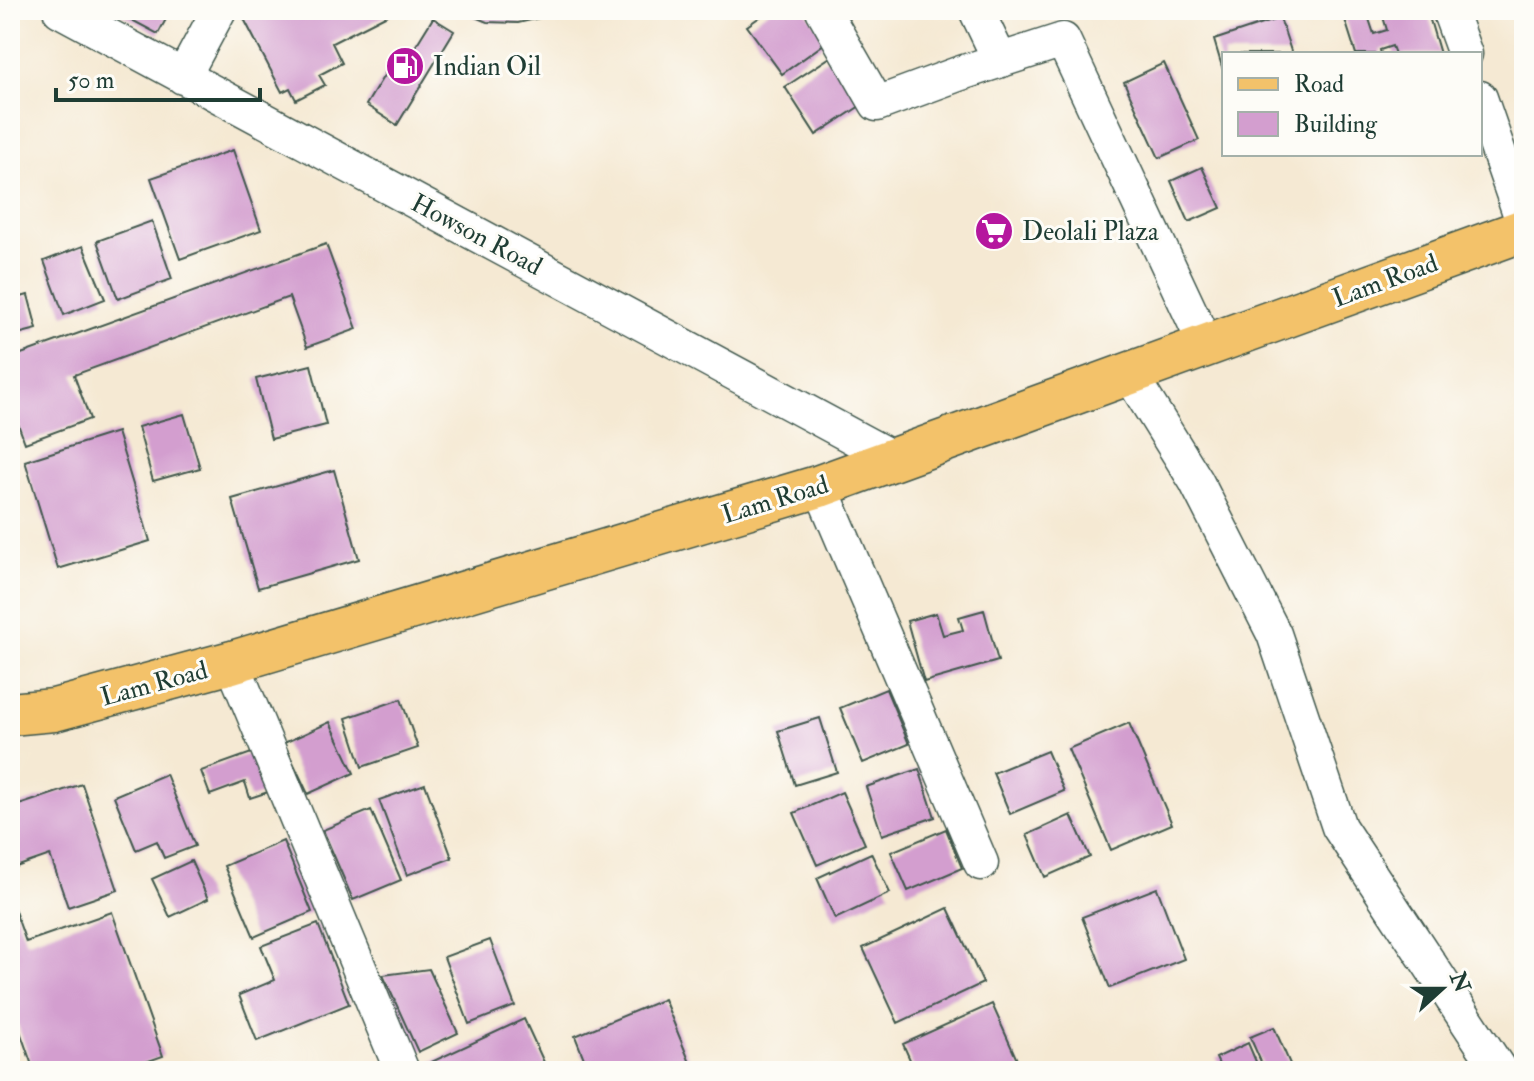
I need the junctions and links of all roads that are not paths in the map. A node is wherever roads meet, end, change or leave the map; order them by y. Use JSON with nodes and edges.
{"nodes":[{"id":1,"x":60,"y":10,"type":"edge"},
{"id":2,"x":219,"y":10,"type":"edge"},
{"id":3,"x":823,"y":10,"type":"edge"},
{"id":4,"x":976,"y":10,"type":"edge"},
{"id":5,"x":1449,"y":10,"type":"edge"},
{"id":6,"x":1464,"y":52,"type":"edge"},
{"id":7,"x":1000,"y":60,"type":"junction"},
{"id":8,"x":183,"y":77,"type":"junction"},
{"id":9,"x":1482,"y":104,"type":"edge"},
{"id":10,"x":1524,"y":228,"type":"edge"},
{"id":11,"x":1206,"y":346,"type":"junction"},
{"id":12,"x":1129,"y":373,"type":"junction"},
{"id":13,"x":894,"y":459,"type":"junction"},
{"id":14,"x":820,"y":486,"type":"junction"},
{"id":15,"x":232,"y":662,"type":"junction"},
{"id":16,"x":10,"y":714,"type":"edge"},
{"id":17,"x":981,"y":863,"type":"dead end"},
{"id":18,"x":402,"y":1071,"type":"edge"},
{"id":19,"x":1500,"y":1071,"type":"edge"}],
"edges":[{"from":1,"to":8,"type":"street","name":"Howson Road"},
{"from":2,"to":8,"type":"street"},
{"from":3,"to":7,"type":"street"},
{"from":4,"to":7,"type":"street"},
{"from":5,"to":6,"type":"street"},
{"from":7,"to":11,"type":"street"},
{"from":8,"to":13,"type":"street","name":"Howson Road"},
{"from":9,"to":10,"type":"street"},
{"from":10,"to":11,"type":"main road","name":"Lam Road"},
{"from":11,"to":12,"type":"main road","name":"Lam Road"},
{"from":12,"to":13,"type":"main road","name":"Lam Road"},
{"from":12,"to":19,"type":"street"},
{"from":13,"to":14,"type":"main road","name":"Lam Road"},
{"from":14,"to":15,"type":"main road","name":"Lam Road"},
{"from":14,"to":17,"type":"street"},
{"from":15,"to":16,"type":"main road","name":"Lam Road"},
{"from":15,"to":18,"type":"street"}]}
